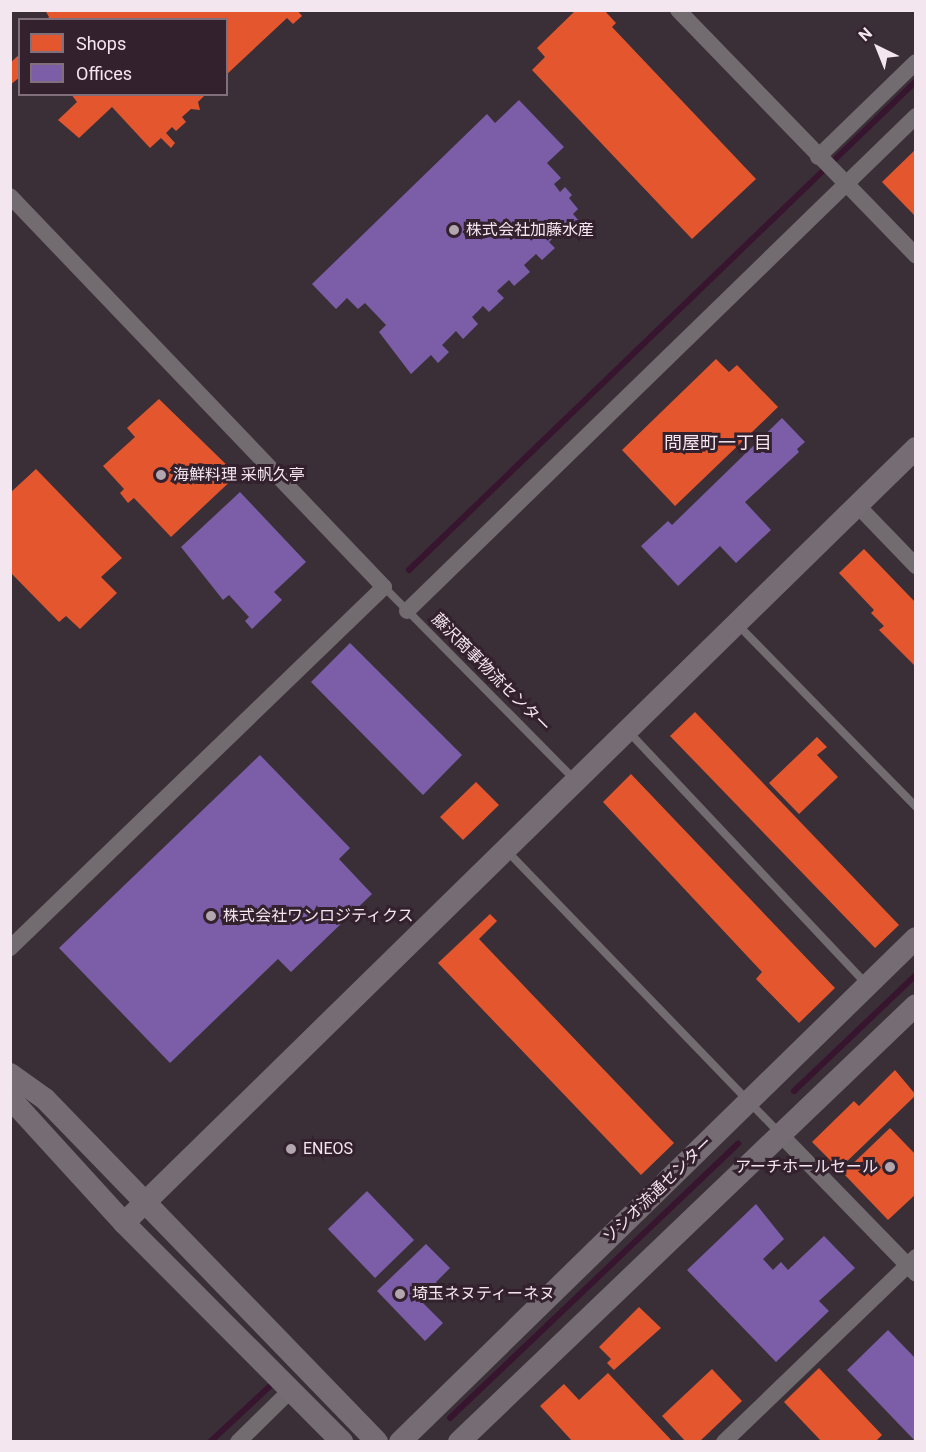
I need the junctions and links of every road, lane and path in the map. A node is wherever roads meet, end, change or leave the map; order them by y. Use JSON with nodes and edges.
{"nodes":[{"id":1,"x":678,"y":10,"type":"edge"},
{"id":2,"x":915,"y":62,"type":"edge"},
{"id":3,"x":915,"y":116,"type":"edge"},
{"id":4,"x":818,"y":157,"type":"junction"},
{"id":5,"x":844,"y":185,"type":"junction"},
{"id":6,"x":10,"y":196,"type":"edge"},
{"id":7,"x":915,"y":256,"type":"edge"},
{"id":8,"x":915,"y":448,"type":"edge"},
{"id":9,"x":857,"y":505,"type":"junction"},
{"id":10,"x":915,"y":566,"type":"edge"},
{"id":11,"x":384,"y":587,"type":"junction"},
{"id":12,"x":407,"y":611,"type":"junction"},
{"id":13,"x":737,"y":623,"type":"junction"},
{"id":14,"x":627,"y":730,"type":"junction"},
{"id":15,"x":576,"y":781,"type":"junction"},
{"id":16,"x":915,"y":807,"type":"edge"},
{"id":17,"x":506,"y":850,"type":"junction"},
{"id":18,"x":915,"y":938,"type":"edge"},
{"id":19,"x":10,"y":948,"type":"edge"},
{"id":20,"x":868,"y":986,"type":"junction"},
{"id":21,"x":915,"y":1005,"type":"edge"},
{"id":22,"x":10,"y":1074,"type":"edge"},
{"id":23,"x":10,"y":1098,"type":"edge"},
{"id":24,"x":749,"y":1102,"type":"junction"},
{"id":25,"x":780,"y":1134,"type":"junction"},
{"id":26,"x":144,"y":1204,"type":"junction"},
{"id":27,"x":124,"y":1223,"type":"junction"},
{"id":28,"x":913,"y":1265,"type":"edge"},
{"id":29,"x":291,"y":1390,"type":"junction"},
{"id":30,"x":238,"y":1442,"type":"edge"},
{"id":31,"x":342,"y":1442,"type":"edge"},
{"id":32,"x":376,"y":1442,"type":"edge"},
{"id":33,"x":400,"y":1442,"type":"edge"},
{"id":34,"x":459,"y":1442,"type":"edge"},
{"id":35,"x":724,"y":1442,"type":"edge"}],
"edges":[{"from":1,"to":4,"type":"street"},
{"from":2,"to":4,"type":"street"},
{"from":3,"to":5,"type":"street"},
{"from":4,"to":5,"type":"street"},
{"from":5,"to":7,"type":"street"},
{"from":5,"to":12,"type":"street"},
{"from":6,"to":11,"type":"street"},
{"from":8,"to":9,"type":"street"},
{"from":9,"to":10,"type":"street"},
{"from":9,"to":13,"type":"street"},
{"from":11,"to":12,"type":"lane","name":"藤沢商事物流センター"},
{"from":11,"to":19,"type":"street"},
{"from":12,"to":15,"type":"lane","name":"藤沢商事物流センター"},
{"from":13,"to":14,"type":"street"},
{"from":13,"to":16,"type":"lane"},
{"from":14,"to":15,"type":"street"},
{"from":14,"to":20,"type":"lane"},
{"from":15,"to":17,"type":"street"},
{"from":17,"to":24,"type":"lane"},
{"from":17,"to":26,"type":"street"},
{"from":18,"to":20,"type":"street","name":"ソシオ流通センター"},
{"from":20,"to":24,"type":"street","name":"ソシオ流通センター"},
{"from":21,"to":25,"type":"street"},
{"from":22,"to":26,"type":"street"},
{"from":23,"to":27,"type":"street"},
{"from":24,"to":25,"type":"lane"},
{"from":24,"to":33,"type":"street","name":"ソシオ流通センター"},
{"from":25,"to":28,"type":"street"},
{"from":25,"to":34,"type":"street"},
{"from":26,"to":27,"type":"street"},
{"from":26,"to":32,"type":"street"},
{"from":27,"to":29,"type":"street"},
{"from":28,"to":35,"type":"street"},
{"from":29,"to":30,"type":"street"},
{"from":29,"to":31,"type":"street"}]}
